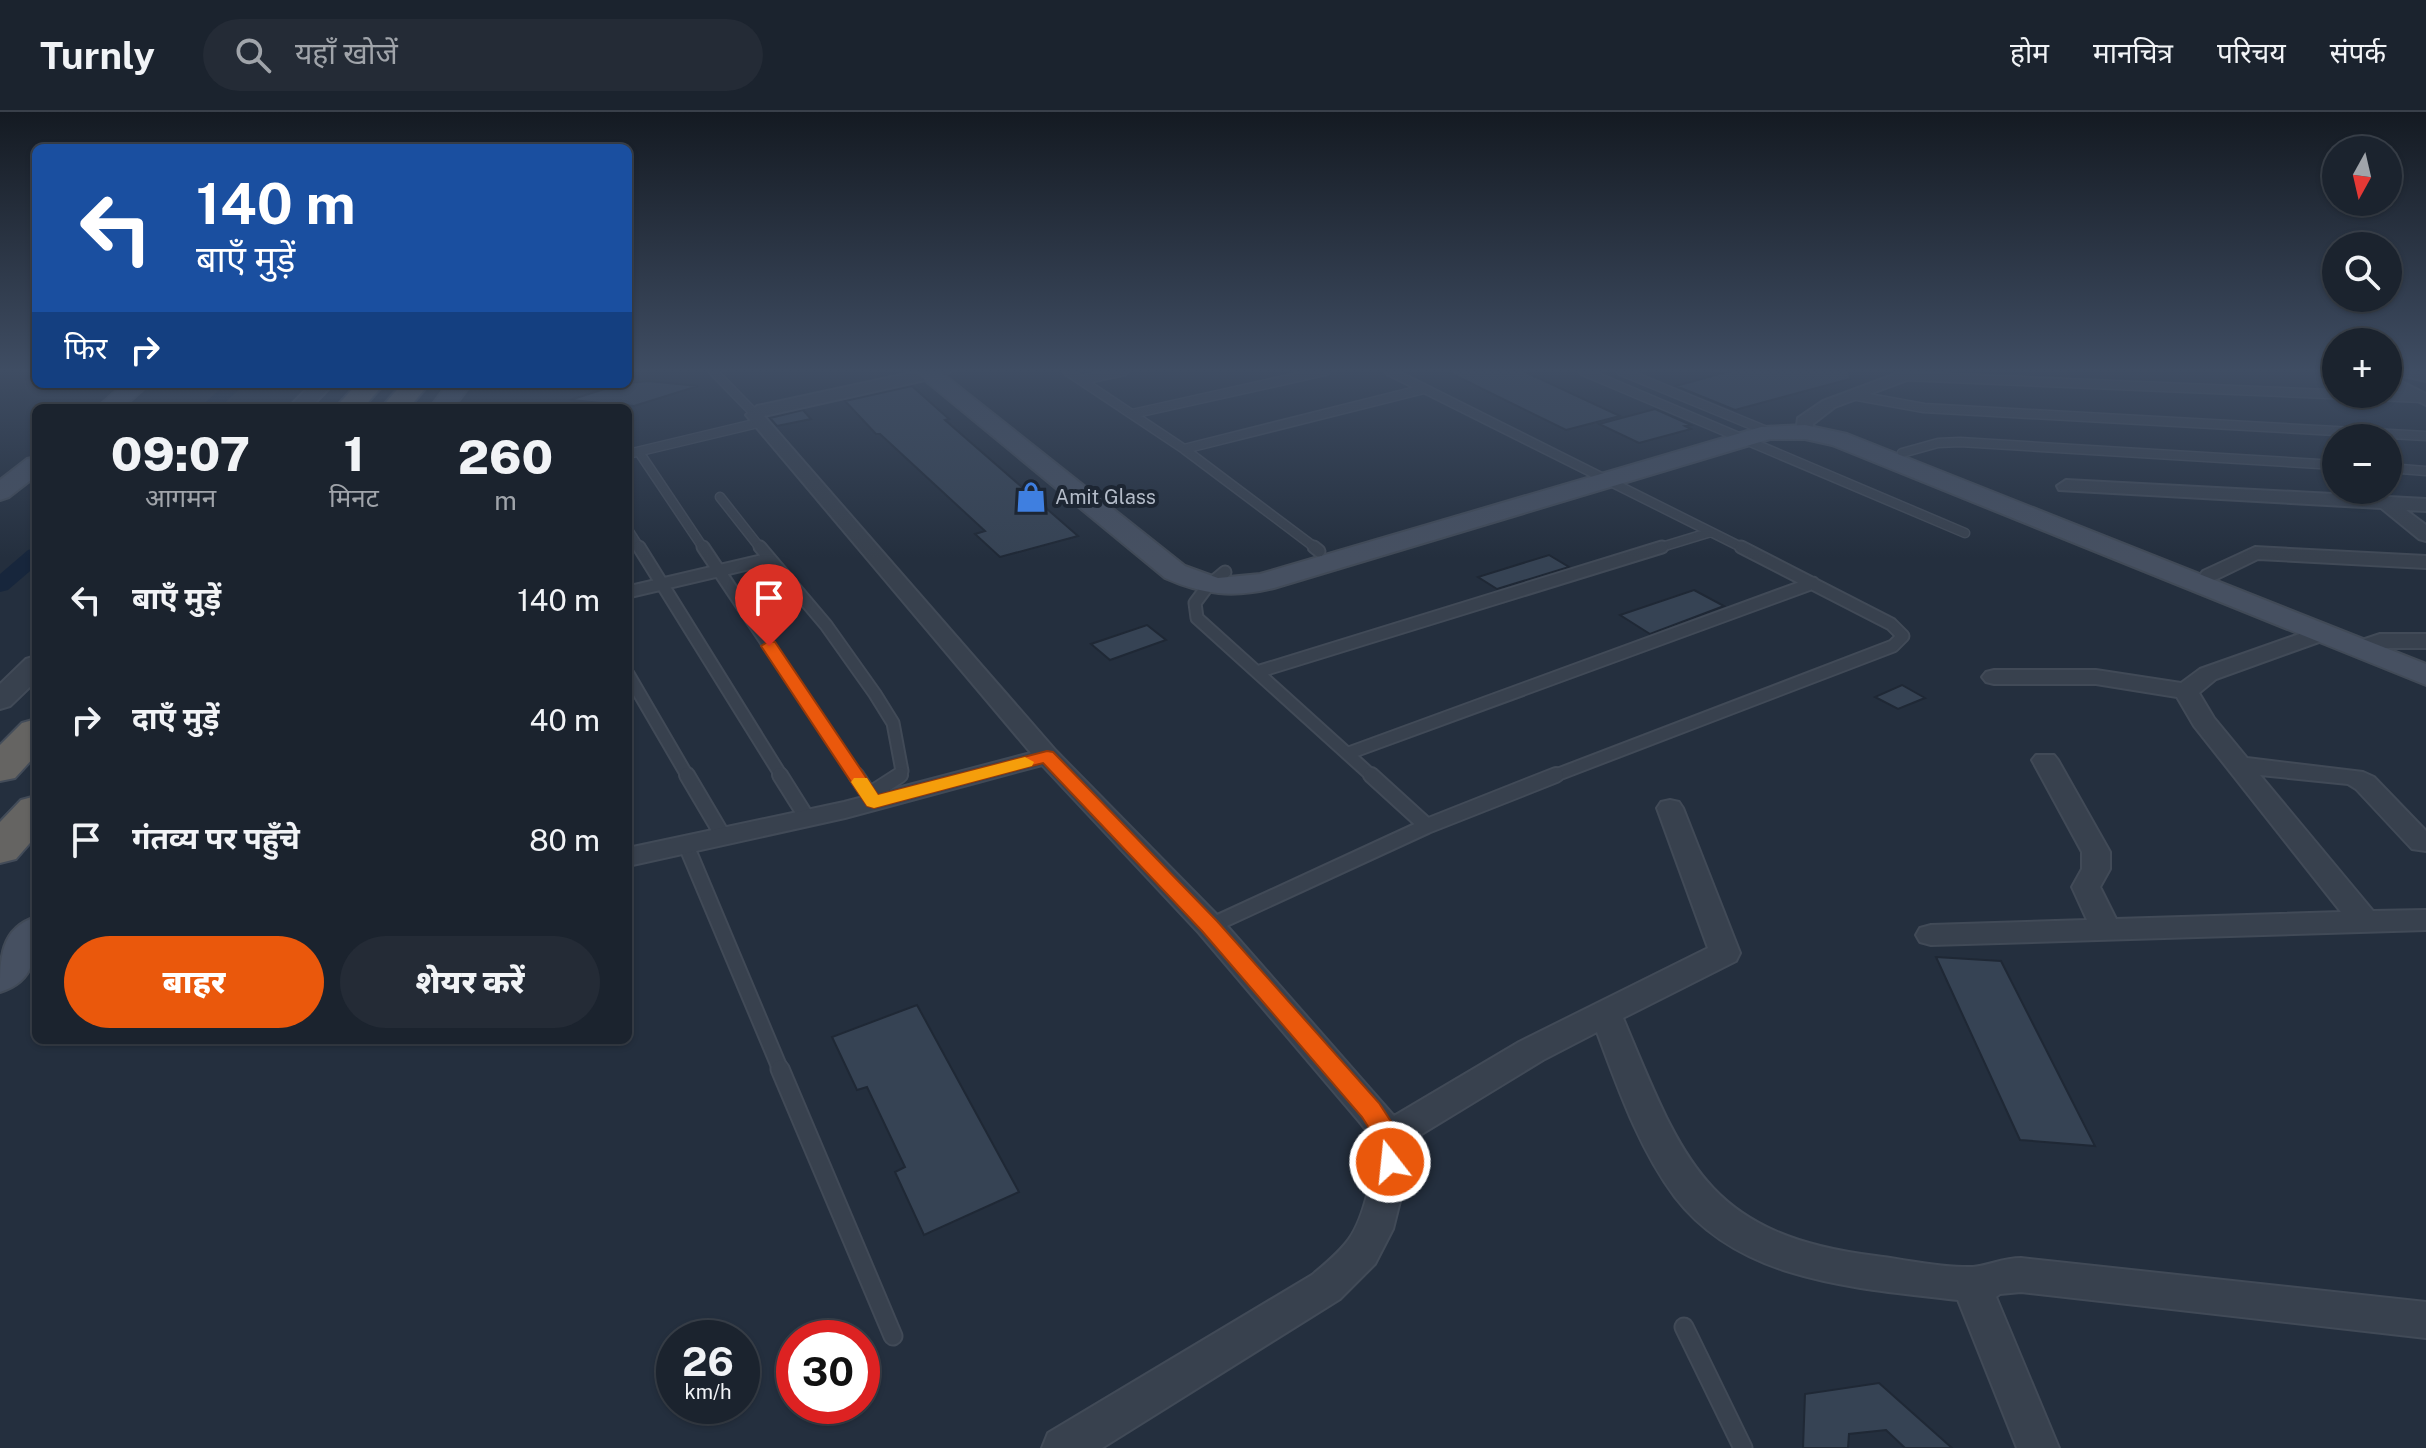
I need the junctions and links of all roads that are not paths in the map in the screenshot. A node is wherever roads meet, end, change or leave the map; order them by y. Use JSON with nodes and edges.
{"nodes":[{"id":1,"x":702,"y":433,"type":"edge"},
{"id":2,"x":769,"y":433,"type":"edge"},
{"id":3,"x":1020,"y":433,"type":"edge"},
{"id":4,"x":1161,"y":433,"type":"edge"},
{"id":5,"x":1247,"y":433,"type":"edge"},
{"id":6,"x":1515,"y":433,"type":"edge"},
{"id":7,"x":1741,"y":433,"type":"edge"},
{"id":8,"x":1749,"y":433,"type":"edge"},
{"id":9,"x":1823,"y":433,"type":"edge"},
{"id":10,"x":1852,"y":433,"type":"edge"},
{"id":11,"x":2378,"y":433,"type":"edge"},
{"id":12,"x":2426,"y":436,"type":"edge"},
{"id":13,"x":1184,"y":449,"type":"junction"},
{"id":14,"x":633,"y":453,"type":"edge"},
{"id":15,"x":1902,"y":453,"type":"junction"},
{"id":16,"x":2322,"y":464,"type":"edge"},
{"id":17,"x":32,"y":467,"type":"edge"},
{"id":18,"x":2402,"y":469,"type":"edge"},
{"id":19,"x":2426,"y":471,"type":"edge"},
{"id":20,"x":1600,"y":475,"type":"junction"},
{"id":21,"x":2066,"y":486,"type":"dead end"},
{"id":22,"x":0,"y":492,"type":"edge"},
{"id":23,"x":720,"y":497,"type":"dead end"},
{"id":24,"x":2322,"y":500,"type":"edge"},
{"id":25,"x":2387,"y":504,"type":"edge"},
{"id":26,"x":2402,"y":504,"type":"edge"},
{"id":27,"x":2426,"y":505,"type":"edge"},
{"id":28,"x":1711,"y":532,"type":"junction"},
{"id":29,"x":1965,"y":533,"type":"dead end"},
{"id":30,"x":2426,"y":535,"type":"edge"},
{"id":31,"x":632,"y":536,"type":"edge"},
{"id":32,"x":1319,"y":551,"type":"junction"},
{"id":33,"x":769,"y":559,"type":"junction"},
{"id":34,"x":2426,"y":562,"type":"edge"},
{"id":35,"x":719,"y":571,"type":"junction"},
{"id":36,"x":2210,"y":575,"type":"junction"},
{"id":37,"x":1216,"y":580,"type":"junction"},
{"id":38,"x":664,"y":583,"type":"junction"},
{"id":39,"x":1813,"y":583,"type":"junction"},
{"id":40,"x":632,"y":591,"type":"edge"},
{"id":41,"x":2322,"y":633,"type":"junction"},
{"id":42,"x":2426,"y":641,"type":"edge"},
{"id":43,"x":2370,"y":645,"type":"junction"},
{"id":44,"x":2426,"y":660,"type":"edge"},
{"id":45,"x":32,"y":669,"type":"edge"},
{"id":46,"x":1257,"y":672,"type":"junction"},
{"id":47,"x":2426,"y":675,"type":"edge"},
{"id":48,"x":1994,"y":677,"type":"dead end"},
{"id":49,"x":632,"y":681,"type":"edge"},
{"id":50,"x":2186,"y":691,"type":"junction"},
{"id":51,"x":0,"y":700,"type":"edge"},
{"id":52,"x":32,"y":735,"type":"edge"},
{"id":53,"x":1349,"y":753,"type":"junction"},
{"id":54,"x":1047,"y":756,"type":"junction"},
{"id":55,"x":2045,"y":760,"type":"dead end"},
{"id":56,"x":2239,"y":765,"type":"junction"},
{"id":57,"x":0,"y":769,"type":"edge"},
{"id":58,"x":872,"y":799,"type":"junction"},
{"id":59,"x":1670,"y":808,"type":"dead end"},
{"id":60,"x":32,"y":813,"type":"edge"},
{"id":61,"x":807,"y":818,"type":"junction"},
{"id":62,"x":1427,"y":826,"type":"junction"},
{"id":63,"x":723,"y":836,"type":"junction"},
{"id":64,"x":686,"y":845,"type":"junction"},
{"id":65,"x":2425,"y":848,"type":"edge"},
{"id":66,"x":0,"y":849,"type":"edge"},
{"id":67,"x":632,"y":856,"type":"edge"},
{"id":68,"x":2426,"y":920,"type":"edge"},
{"id":69,"x":2366,"y":923,"type":"junction"},
{"id":70,"x":1210,"y":926,"type":"junction"},
{"id":71,"x":2107,"y":930,"type":"junction"},
{"id":72,"x":1931,"y":935,"type":"dead end"},
{"id":73,"x":32,"y":938,"type":"edge"},
{"id":74,"x":13,"y":974,"type":"edge"},
{"id":75,"x":1606,"y":1015,"type":"junction"},
{"id":76,"x":1388,"y":1137,"type":"junction"},
{"id":77,"x":1980,"y":1285,"type":"junction"},
{"id":78,"x":2426,"y":1320,"type":"edge"},
{"id":79,"x":1684,"y":1327,"type":"dead end"},
{"id":80,"x":893,"y":1336,"type":"dead end"},
{"id":81,"x":1063,"y":1448,"type":"edge"},
{"id":82,"x":1743,"y":1448,"type":"edge"},
{"id":83,"x":2038,"y":1448,"type":"edge"}],
"edges":[{"from":1,"to":14,"type":"lane"},
{"from":2,"to":54,"type":"street"},
{"from":3,"to":37,"type":"main road"},
{"from":4,"to":13,"type":"lane"},
{"from":5,"to":13,"type":"lane"},
{"from":6,"to":20,"type":"lane"},
{"from":7,"to":20,"type":"main road"},
{"from":8,"to":29,"type":"lane"},
{"from":9,"to":41,"type":"main road"},
{"from":10,"to":15,"type":"main road"},
{"from":11,"to":12,"type":"lane"},
{"from":13,"to":32,"type":"lane"},
{"from":14,"to":35,"type":"lane"},
{"from":15,"to":16,"type":"lane"},
{"from":15,"to":36,"type":"main road"},
{"from":17,"to":22,"type":"main road"},
{"from":18,"to":19,"type":"lane"},
{"from":20,"to":28,"type":"lane"},
{"from":20,"to":32,"type":"main road"},
{"from":20,"to":37,"type":"main road"},
{"from":21,"to":24,"type":"street"},
{"from":23,"to":33,"type":"lane"},
{"from":25,"to":30,"type":"street"},
{"from":26,"to":27,"type":"street"},
{"from":28,"to":39,"type":"lane"},
{"from":28,"to":46,"type":"lane"},
{"from":31,"to":38,"type":"lane"},
{"from":32,"to":37,"type":"main road"},
{"from":33,"to":35,"type":"lane"},
{"from":33,"to":58,"type":"lane"},
{"from":34,"to":36,"type":"street"},
{"from":35,"to":38,"type":"lane"},
{"from":35,"to":58,"type":"lane"},
{"from":36,"to":43,"type":"main road"},
{"from":37,"to":46,"type":"lane"},
{"from":38,"to":40,"type":"lane"},
{"from":38,"to":61,"type":"lane"},
{"from":39,"to":53,"type":"lane"},
{"from":39,"to":62,"type":"lane"},
{"from":41,"to":43,"type":"main road"},
{"from":41,"to":50,"type":"street"},
{"from":42,"to":43,"type":"street"},
{"from":43,"to":44,"type":"main road"},
{"from":43,"to":47,"type":"main road"},
{"from":45,"to":51,"type":"street"},
{"from":46,"to":53,"type":"lane"},
{"from":48,"to":50,"type":"street"},
{"from":49,"to":63,"type":"lane"},
{"from":50,"to":56,"type":"street"},
{"from":52,"to":57,"type":"highway"},
{"from":53,"to":62,"type":"lane"},
{"from":54,"to":58,"type":"street"},
{"from":54,"to":70,"type":"street"},
{"from":55,"to":71,"type":"street"},
{"from":56,"to":65,"type":"street"},
{"from":56,"to":69,"type":"street"},
{"from":58,"to":61,"type":"street"},
{"from":59,"to":75,"type":"street"},
{"from":60,"to":66,"type":"highway"},
{"from":61,"to":63,"type":"street"},
{"from":62,"to":70,"type":"lane"},
{"from":63,"to":64,"type":"street"},
{"from":64,"to":67,"type":"street"},
{"from":64,"to":80,"type":"lane"},
{"from":68,"to":69,"type":"street"},
{"from":69,"to":71,"type":"street"},
{"from":70,"to":76,"type":"street"},
{"from":71,"to":72,"type":"street"},
{"from":73,"to":74,"type":"main road"},
{"from":75,"to":76,"type":"street"},
{"from":75,"to":77,"type":"street"},
{"from":76,"to":81,"type":"street"},
{"from":77,"to":78,"type":"street"},
{"from":77,"to":83,"type":"street"},
{"from":79,"to":82,"type":"lane"}]}
